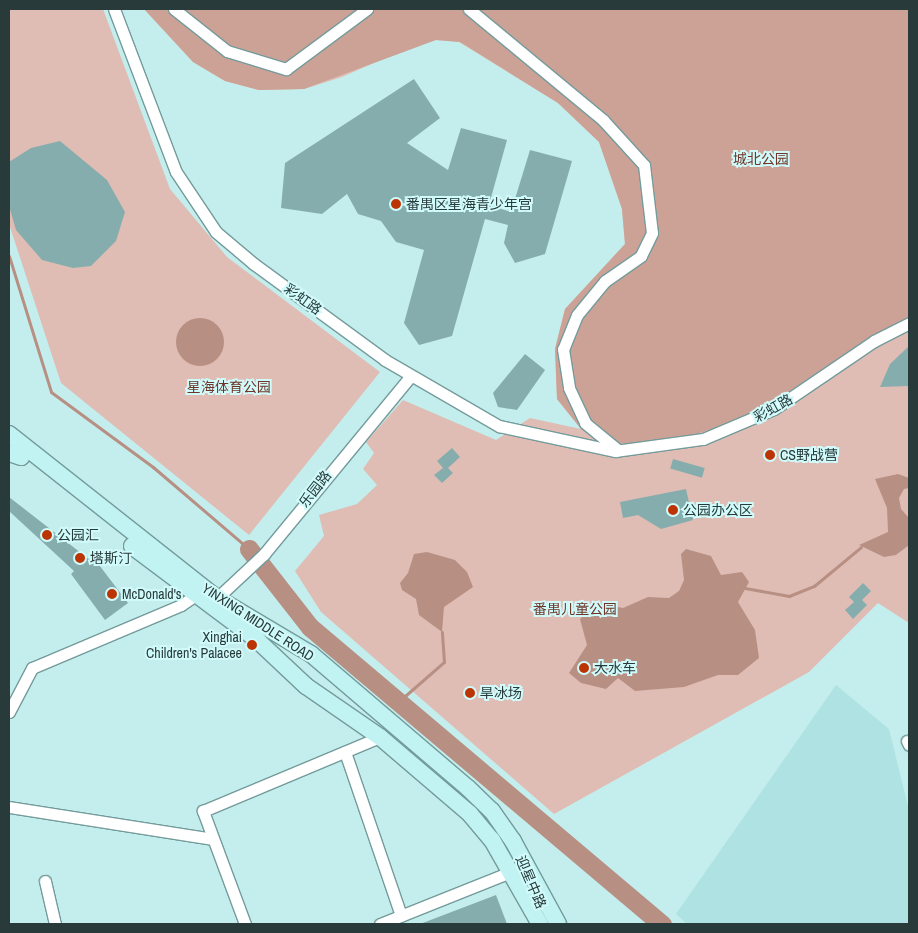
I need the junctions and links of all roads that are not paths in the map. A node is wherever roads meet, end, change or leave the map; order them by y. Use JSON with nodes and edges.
{"nodes":[{"id":1,"x":114,"y":9,"type":"edge"},
{"id":2,"x":174,"y":9,"type":"edge"},
{"id":3,"x":366,"y":9,"type":"edge"},
{"id":4,"x":469,"y":9,"type":"edge"},
{"id":5,"x":909,"y":323,"type":"edge"},
{"id":6,"x":410,"y":377,"type":"junction"},
{"id":7,"x":9,"y":434,"type":"edge"},
{"id":8,"x":619,"y":451,"type":"junction"},
{"id":9,"x":13,"y":452,"type":"edge"},
{"id":10,"x":206,"y":594,"type":"junction"},
{"id":11,"x":9,"y":712,"type":"edge"},
{"id":12,"x":380,"y":737,"type":"junction"},
{"id":13,"x":345,"y":752,"type":"junction"},
{"id":14,"x":9,"y":807,"type":"edge"},
{"id":15,"x":213,"y":839,"type":"junction"},
{"id":16,"x":526,"y":864,"type":"junction"},
{"id":17,"x":511,"y":873,"type":"junction"},
{"id":18,"x":45,"y":881,"type":"dead end"},
{"id":19,"x":401,"y":916,"type":"junction"},
{"id":20,"x":55,"y":924,"type":"edge"},
{"id":21,"x":245,"y":924,"type":"edge"},
{"id":22,"x":380,"y":924,"type":"edge"},
{"id":23,"x":540,"y":924,"type":"edge"},
{"id":24,"x":549,"y":924,"type":"edge"},
{"id":25,"x":558,"y":924,"type":"edge"}],
"edges":[{"from":1,"to":6,"type":"street","name":"彩虹路"},
{"from":2,"to":3,"type":"street"},
{"from":4,"to":8,"type":"street"},
{"from":5,"to":8,"type":"street","name":"彩虹路"},
{"from":6,"to":8,"type":"street","name":"彩虹路"},
{"from":6,"to":10,"type":"street","name":"乐园路"},
{"from":7,"to":10,"type":"street","name":"YINXING MIDDLE ROAD"},
{"from":9,"to":10,"type":"street","name":"YINXING MIDDLE ROAD"},
{"from":10,"to":11,"type":"street"},
{"from":10,"to":12,"type":"street","name":"YINXING MIDDLE ROAD"},
{"from":10,"to":16,"type":"street","name":"YINXING MIDDLE ROAD"},
{"from":12,"to":13,"type":"street"},
{"from":12,"to":17,"type":"street","name":"YINXING MIDDLE ROAD"},
{"from":13,"to":15,"type":"street"},
{"from":13,"to":19,"type":"street"},
{"from":14,"to":15,"type":"street"},
{"from":15,"to":21,"type":"street"},
{"from":16,"to":17,"type":"street"},
{"from":16,"to":24,"type":"street","name":"迎星中路"},
{"from":16,"to":25,"type":"street","name":"YINXING MIDDLE ROAD"},
{"from":17,"to":19,"type":"street"},
{"from":17,"to":23,"type":"street","name":"YINXING MIDDLE ROAD"},
{"from":18,"to":20,"type":"street"},
{"from":19,"to":22,"type":"street"}]}
